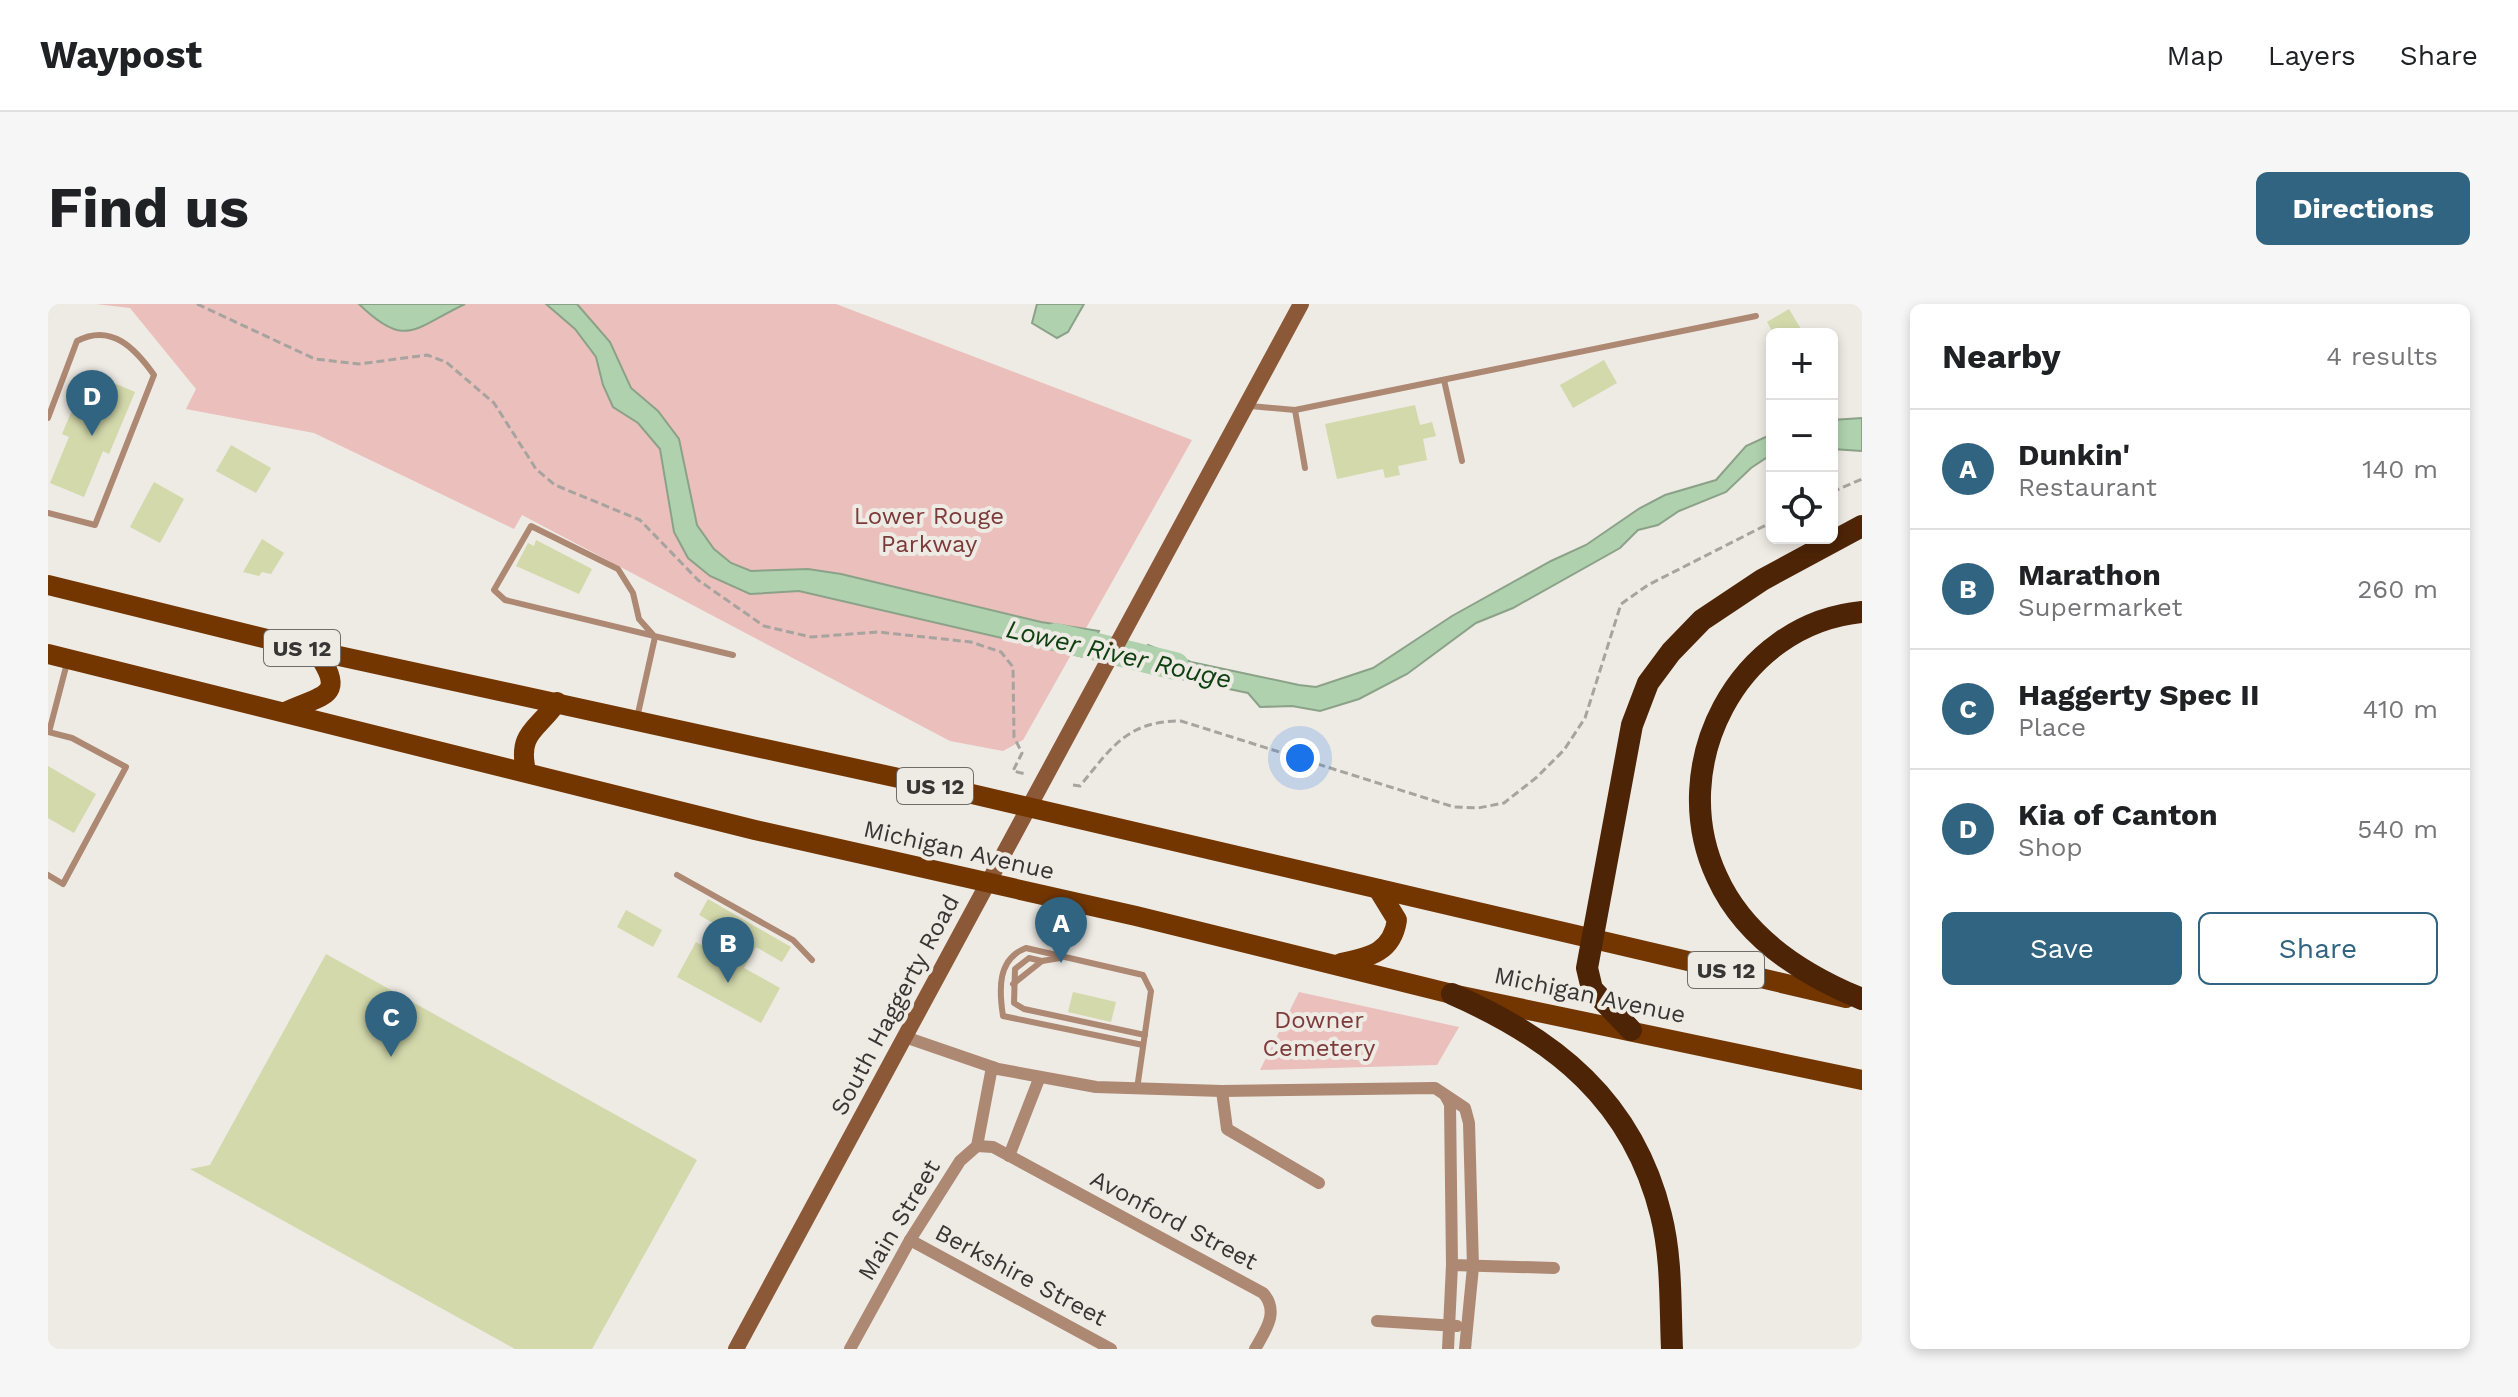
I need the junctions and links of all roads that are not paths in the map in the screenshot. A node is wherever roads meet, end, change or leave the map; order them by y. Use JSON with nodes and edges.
{"nodes":[{"id":1,"x":1301,"y":304,"type":"edge"},
{"id":2,"x":1756,"y":316,"type":"dead end"},
{"id":3,"x":1444,"y":380,"type":"junction"},
{"id":4,"x":1247,"y":405,"type":"junction"},
{"id":5,"x":1295,"y":410,"type":"junction"},
{"id":6,"x":48,"y":418,"type":"edge"},
{"id":7,"x":1462,"y":461,"type":"dead end"},
{"id":8,"x":1305,"y":468,"type":"dead end"},
{"id":9,"x":48,"y":513,"type":"edge"},
{"id":10,"x":1862,"y":526,"type":"edge"},
{"id":11,"x":48,"y":585,"type":"edge"},
{"id":12,"x":1862,"y":612,"type":"edge"},
{"id":13,"x":655,"y":637,"type":"junction"},
{"id":14,"x":316,"y":651,"type":"junction"},
{"id":15,"x":48,"y":654,"type":"edge"},
{"id":16,"x":733,"y":655,"type":"dead end"},
{"id":17,"x":68,"y":660,"type":"junction"},
{"id":18,"x":557,"y":702,"type":"junction"},
{"id":19,"x":285,"y":712,"type":"junction"},
{"id":20,"x":637,"y":718,"type":"junction"},
{"id":21,"x":48,"y":732,"type":"edge"},
{"id":22,"x":526,"y":771,"type":"junction"},
{"id":23,"x":1030,"y":807,"type":"junction"},
{"id":24,"x":48,"y":875,"type":"edge"},
{"id":25,"x":677,"y":875,"type":"dead end"},
{"id":26,"x":989,"y":883,"type":"junction"},
{"id":27,"x":1378,"y":889,"type":"junction"},
{"id":28,"x":1589,"y":940,"type":"junction"},
{"id":29,"x":1064,"y":957,"type":"junction"},
{"id":30,"x":812,"y":960,"type":"dead end"},
{"id":31,"x":1337,"y":964,"type":"junction"},
{"id":32,"x":1452,"y":994,"type":"junction"},
{"id":33,"x":1862,"y":1000,"type":"edge"},
{"id":34,"x":1631,"y":1030,"type":"junction"},
{"id":35,"x":1145,"y":1035,"type":"junction"},
{"id":36,"x":905,"y":1037,"type":"junction"},
{"id":37,"x":1143,"y":1045,"type":"junction"},
{"id":38,"x":992,"y":1067,"type":"junction"},
{"id":39,"x":1039,"y":1079,"type":"junction"},
{"id":40,"x":1862,"y":1080,"type":"edge"},
{"id":41,"x":1137,"y":1089,"type":"junction"},
{"id":42,"x":1222,"y":1091,"type":"junction"},
{"id":43,"x":1445,"y":1095,"type":"junction"},
{"id":44,"x":977,"y":1146,"type":"junction"},
{"id":45,"x":1009,"y":1156,"type":"junction"},
{"id":46,"x":1319,"y":1183,"type":"dead end"},
{"id":47,"x":910,"y":1240,"type":"junction"},
{"id":48,"x":1452,"y":1265,"type":"junction"},
{"id":49,"x":1473,"y":1267,"type":"junction"},
{"id":50,"x":1554,"y":1268,"type":"dead end"},
{"id":51,"x":1377,"y":1321,"type":"dead end"},
{"id":52,"x":1451,"y":1325,"type":"junction"},
{"id":53,"x":1468,"y":1327,"type":"junction"},
{"id":54,"x":736,"y":1349,"type":"edge"},
{"id":55,"x":850,"y":1349,"type":"edge"},
{"id":56,"x":1111,"y":1349,"type":"edge"},
{"id":57,"x":1255,"y":1349,"type":"edge"},
{"id":58,"x":1448,"y":1349,"type":"edge"},
{"id":59,"x":1465,"y":1349,"type":"edge"},
{"id":60,"x":1672,"y":1349,"type":"edge"}],
"edges":[{"from":1,"to":4,"type":"main road","name":"South Haggerty Road"},
{"from":2,"to":3,"type":"lane"},
{"from":3,"to":5,"type":"lane"},
{"from":3,"to":7,"type":"lane"},
{"from":4,"to":5,"type":"lane"},
{"from":4,"to":23,"type":"main road","name":"South Haggerty Road"},
{"from":5,"to":8,"type":"lane"},
{"from":6,"to":9,"type":"lane"},
{"from":10,"to":28,"type":"highway"},
{"from":11,"to":14,"type":"main road","number":"US 12"},
{"from":12,"to":33,"type":"highway"},
{"from":13,"to":13,"type":"lane"},
{"from":13,"to":16,"type":"lane"},
{"from":13,"to":20,"type":"lane"},
{"from":14,"to":18,"type":"main road","number":"US 12"},
{"from":14,"to":19,"type":"main road"},
{"from":15,"to":17,"type":"main road","name":"Michigan Avenue"},
{"from":17,"to":19,"type":"main road","name":"Michigan Avenue"},
{"from":17,"to":21,"type":"lane"},
{"from":18,"to":20,"type":"main road","number":"US 12"},
{"from":18,"to":22,"type":"main road"},
{"from":19,"to":22,"type":"main road","name":"Michigan Avenue"},
{"from":20,"to":23,"type":"main road","number":"US 12"},
{"from":21,"to":24,"type":"lane"},
{"from":22,"to":26,"type":"main road","name":"Michigan Avenue"},
{"from":23,"to":26,"type":"main road","name":"South Haggerty Road"},
{"from":23,"to":27,"type":"main road","number":"US 12"},
{"from":25,"to":30,"type":"lane"},
{"from":26,"to":31,"type":"main road","name":"Michigan Avenue"},
{"from":26,"to":36,"type":"main road","name":"South Haggerty Road"},
{"from":27,"to":28,"type":"main road","number":"US 12"},
{"from":27,"to":31,"type":"main road"},
{"from":28,"to":33,"type":"main road","number":"US 12"},
{"from":28,"to":34,"type":"highway"},
{"from":29,"to":35,"type":"lane"},
{"from":29,"to":35,"type":"lane"},
{"from":29,"to":37,"type":"lane"},
{"from":31,"to":32,"type":"main road","name":"Michigan Avenue"},
{"from":32,"to":34,"type":"main road","name":"Michigan Avenue"},
{"from":32,"to":60,"type":"highway"},
{"from":34,"to":40,"type":"main road","name":"Michigan Avenue"},
{"from":35,"to":37,"type":"lane"},
{"from":36,"to":38,"type":"street"},
{"from":36,"to":54,"type":"main road","name":"South Haggerty Road"},
{"from":37,"to":41,"type":"lane"},
{"from":38,"to":39,"type":"street"},
{"from":38,"to":44,"type":"street"},
{"from":39,"to":41,"type":"street"},
{"from":39,"to":45,"type":"street"},
{"from":41,"to":42,"type":"street"},
{"from":42,"to":43,"type":"street"},
{"from":42,"to":46,"type":"street"},
{"from":43,"to":48,"type":"street"},
{"from":43,"to":49,"type":"street"},
{"from":44,"to":45,"type":"street","name":"Avonford Street"},
{"from":44,"to":47,"type":"street","name":"Main Street"},
{"from":45,"to":57,"type":"street","name":"Avonford Street"},
{"from":47,"to":55,"type":"street","name":"Main Street"},
{"from":47,"to":56,"type":"street","name":"Berkshire Street"},
{"from":48,"to":49,"type":"street"},
{"from":48,"to":52,"type":"street"},
{"from":49,"to":50,"type":"street"},
{"from":49,"to":53,"type":"street"},
{"from":51,"to":52,"type":"street"},
{"from":52,"to":53,"type":"street"},
{"from":52,"to":58,"type":"street"},
{"from":53,"to":59,"type":"street"}]}
